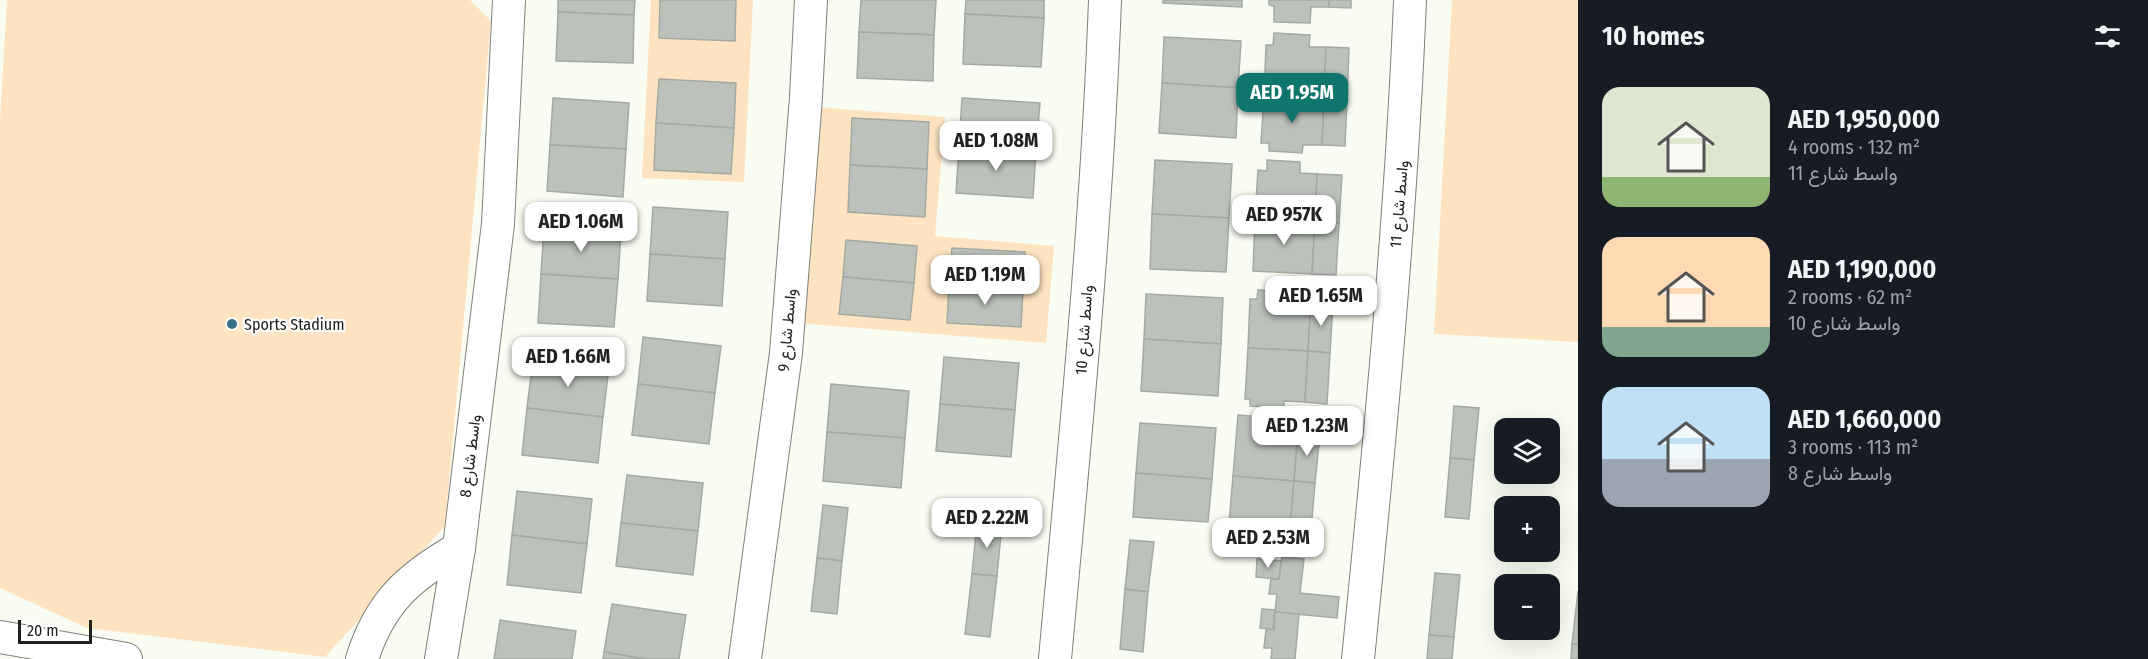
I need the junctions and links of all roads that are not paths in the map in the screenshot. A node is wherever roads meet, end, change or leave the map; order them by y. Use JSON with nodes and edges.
{"nodes":[{"id":1,"x":509,"y":0,"type":"edge"},
{"id":2,"x":811,"y":0,"type":"edge"},
{"id":3,"x":1105,"y":0,"type":"edge"},
{"id":4,"x":1410,"y":0,"type":"edge"},
{"id":5,"x":459,"y":548,"type":"junction"},
{"id":6,"x":0,"y":637,"type":"edge"},
{"id":7,"x":126,"y":659,"type":"edge"},
{"id":8,"x":362,"y":659,"type":"edge"},
{"id":9,"x":441,"y":659,"type":"edge"},
{"id":10,"x":745,"y":659,"type":"edge"},
{"id":11,"x":1055,"y":659,"type":"edge"},
{"id":12,"x":1358,"y":659,"type":"edge"}],
"edges":[{"from":1,"to":5,"type":"street","name":"واسط شارع 8"},
{"from":2,"to":10,"type":"street","name":"واسط شارع 9"},
{"from":3,"to":11,"type":"street","name":"واسط شارع 10"},
{"from":4,"to":12,"type":"street","name":"واسط شارع 11"},
{"from":5,"to":8,"type":"street"},
{"from":5,"to":9,"type":"street","name":"واسط شارع 8"},
{"from":6,"to":7,"type":"street"}]}
